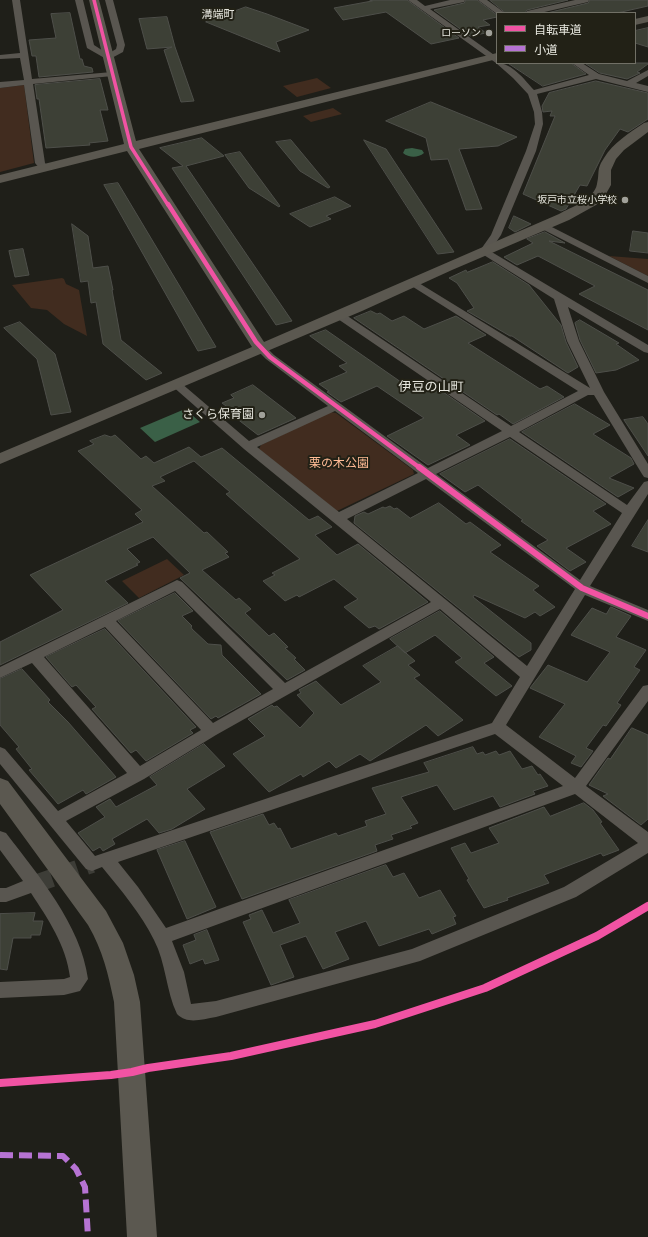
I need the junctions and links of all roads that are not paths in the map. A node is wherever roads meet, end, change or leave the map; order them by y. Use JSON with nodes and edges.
{"nodes":[{"id":1,"x":16,"y":0,"type":"edge"},
{"id":2,"x":79,"y":0,"type":"edge"},
{"id":3,"x":94,"y":0,"type":"edge"},
{"id":4,"x":109,"y":0,"type":"edge"},
{"id":5,"x":412,"y":0,"type":"edge"},
{"id":6,"x":461,"y":0,"type":"edge"},
{"id":7,"x":482,"y":0,"type":"edge"},
{"id":8,"x":585,"y":0,"type":"edge"},
{"id":9,"x":424,"y":8,"type":"junction"},
{"id":10,"x":500,"y":12,"type":"edge"},
{"id":11,"x":534,"y":12,"type":"edge"},
{"id":12,"x":648,"y":19,"type":"edge"},
{"id":13,"x":636,"y":22,"type":"edge"},
{"id":14,"x":24,"y":55,"type":"junction"},
{"id":15,"x":0,"y":57,"type":"edge"},
{"id":16,"x":108,"y":58,"type":"junction"},
{"id":17,"x":496,"y":59,"type":"edge"},
{"id":18,"x":502,"y":64,"type":"edge"},
{"id":19,"x":578,"y":64,"type":"edge"},
{"id":20,"x":648,"y":72,"type":"edge"},
{"id":21,"x":112,"y":74,"type":"junction"},
{"id":22,"x":596,"y":76,"type":"junction"},
{"id":23,"x":28,"y":81,"type":"junction"},
{"id":24,"x":0,"y":84,"type":"edge"},
{"id":25,"x":629,"y":84,"type":"junction"},
{"id":26,"x":648,"y":89,"type":"edge"},
{"id":27,"x":532,"y":93,"type":"junction"},
{"id":28,"x":648,"y":126,"type":"edge"},
{"id":29,"x":131,"y":147,"type":"junction"},
{"id":30,"x":44,"y":168,"type":"junction"},
{"id":31,"x":0,"y":179,"type":"edge"},
{"id":32,"x":544,"y":226,"type":"junction"},
{"id":33,"x":484,"y":252,"type":"junction"},
{"id":34,"x":648,"y":280,"type":"edge"},
{"id":35,"x":414,"y":283,"type":"junction"},
{"id":36,"x":559,"y":296,"type":"junction"},
{"id":37,"x":339,"y":315,"type":"junction"},
{"id":38,"x":261,"y":348,"type":"junction"},
{"id":39,"x":648,"y":350,"type":"edge"},
{"id":40,"x":177,"y":385,"type":"junction"},
{"id":41,"x":592,"y":392,"type":"junction"},
{"id":42,"x":336,"y":406,"type":"junction"},
{"id":43,"x":510,"y":432,"type":"junction"},
{"id":44,"x":248,"y":446,"type":"junction"},
{"id":45,"x":0,"y":459,"type":"edge"},
{"id":46,"x":428,"y":473,"type":"junction"},
{"id":47,"x":648,"y":474,"type":"edge"},
{"id":48,"x":648,"y":485,"type":"edge"},
{"id":49,"x":629,"y":512,"type":"junction"},
{"id":50,"x":338,"y":518,"type":"junction"},
{"id":51,"x":582,"y":588,"type":"junction"},
{"id":52,"x":440,"y":603,"type":"junction"},
{"id":53,"x":648,"y":616,"type":"edge"},
{"id":54,"x":107,"y":620,"type":"junction"},
{"id":55,"x":34,"y":656,"type":"junction"},
{"id":56,"x":0,"y":673,"type":"edge"},
{"id":57,"x":528,"y":675,"type":"junction"},
{"id":58,"x":284,"y":690,"type":"junction"},
{"id":59,"x":648,"y":690,"type":"edge"},
{"id":60,"x":496,"y":727,"type":"junction"},
{"id":61,"x":211,"y":731,"type":"junction"},
{"id":62,"x":0,"y":753,"type":"edge"},
{"id":63,"x":138,"y":775,"type":"junction"},
{"id":64,"x":0,"y":787,"type":"edge"},
{"id":65,"x":577,"y":787,"type":"junction"},
{"id":66,"x":55,"y":820,"type":"junction"},
{"id":67,"x":0,"y":838,"type":"edge"},
{"id":68,"x":648,"y":841,"type":"edge"},
{"id":69,"x":648,"y":845,"type":"edge"},
{"id":70,"x":106,"y":860,"type":"junction"},
{"id":71,"x":35,"y":884,"type":"junction"},
{"id":72,"x":0,"y":895,"type":"edge"},
{"id":73,"x":162,"y":938,"type":"junction"},
{"id":74,"x":0,"y":990,"type":"edge"},
{"id":75,"x":142,"y":1237,"type":"edge"}],
"edges":[{"from":1,"to":14,"type":"street"},
{"from":2,"to":16,"type":"street"},
{"from":3,"to":16,"type":"street"},
{"from":4,"to":16,"type":"street"},
{"from":5,"to":9,"type":"street"},
{"from":6,"to":9,"type":"street"},
{"from":7,"to":10,"type":"street"},
{"from":8,"to":11,"type":"street"},
{"from":9,"to":17,"type":"street"},
{"from":12,"to":13,"type":"street"},
{"from":14,"to":15,"type":"street"},
{"from":14,"to":23,"type":"street"},
{"from":16,"to":21,"type":"street"},
{"from":17,"to":29,"type":"street"},
{"from":18,"to":27,"type":"street"},
{"from":19,"to":22,"type":"street"},
{"from":20,"to":25,"type":"street"},
{"from":21,"to":23,"type":"street"},
{"from":21,"to":29,"type":"street"},
{"from":22,"to":25,"type":"street"},
{"from":22,"to":27,"type":"street"},
{"from":23,"to":24,"type":"street"},
{"from":23,"to":30,"type":"street"},
{"from":25,"to":26,"type":"street"},
{"from":27,"to":33,"type":"street"},
{"from":28,"to":32,"type":"street"},
{"from":29,"to":30,"type":"street"},
{"from":29,"to":38,"type":"street"},
{"from":30,"to":31,"type":"street"},
{"from":32,"to":33,"type":"street"},
{"from":32,"to":34,"type":"street"},
{"from":33,"to":35,"type":"street"},
{"from":33,"to":36,"type":"street"},
{"from":35,"to":37,"type":"street"},
{"from":35,"to":41,"type":"street"},
{"from":36,"to":39,"type":"street"},
{"from":36,"to":41,"type":"street"},
{"from":37,"to":38,"type":"street"},
{"from":37,"to":43,"type":"street"},
{"from":38,"to":40,"type":"street"},
{"from":38,"to":42,"type":"street"},
{"from":40,"to":44,"type":"street"},
{"from":40,"to":45,"type":"street"},
{"from":41,"to":43,"type":"street"},
{"from":41,"to":47,"type":"street"},
{"from":42,"to":44,"type":"street"},
{"from":42,"to":46,"type":"street"},
{"from":43,"to":46,"type":"street"},
{"from":43,"to":49,"type":"street"},
{"from":44,"to":50,"type":"street"},
{"from":46,"to":50,"type":"street"},
{"from":46,"to":51,"type":"street"},
{"from":48,"to":49,"type":"street"},
{"from":49,"to":51,"type":"street"},
{"from":50,"to":52,"type":"street"},
{"from":51,"to":53,"type":"street"},
{"from":51,"to":57,"type":"street"},
{"from":52,"to":57,"type":"street"},
{"from":52,"to":58,"type":"street"},
{"from":54,"to":55,"type":"street"},
{"from":54,"to":58,"type":"street"},
{"from":54,"to":61,"type":"street"},
{"from":55,"to":56,"type":"street"},
{"from":55,"to":63,"type":"street"},
{"from":57,"to":60,"type":"street"},
{"from":58,"to":61,"type":"street"},
{"from":59,"to":65,"type":"street"},
{"from":60,"to":65,"type":"street"},
{"from":60,"to":70,"type":"street"},
{"from":61,"to":63,"type":"street"},
{"from":62,"to":66,"type":"street"},
{"from":63,"to":66,"type":"street"},
{"from":64,"to":75,"type":"street"},
{"from":65,"to":68,"type":"street"},
{"from":65,"to":73,"type":"street"},
{"from":66,"to":70,"type":"street"},
{"from":67,"to":71,"type":"street"},
{"from":69,"to":73,"type":"street"},
{"from":70,"to":73,"type":"street"},
{"from":71,"to":72,"type":"street"},
{"from":71,"to":74,"type":"street"}]}
